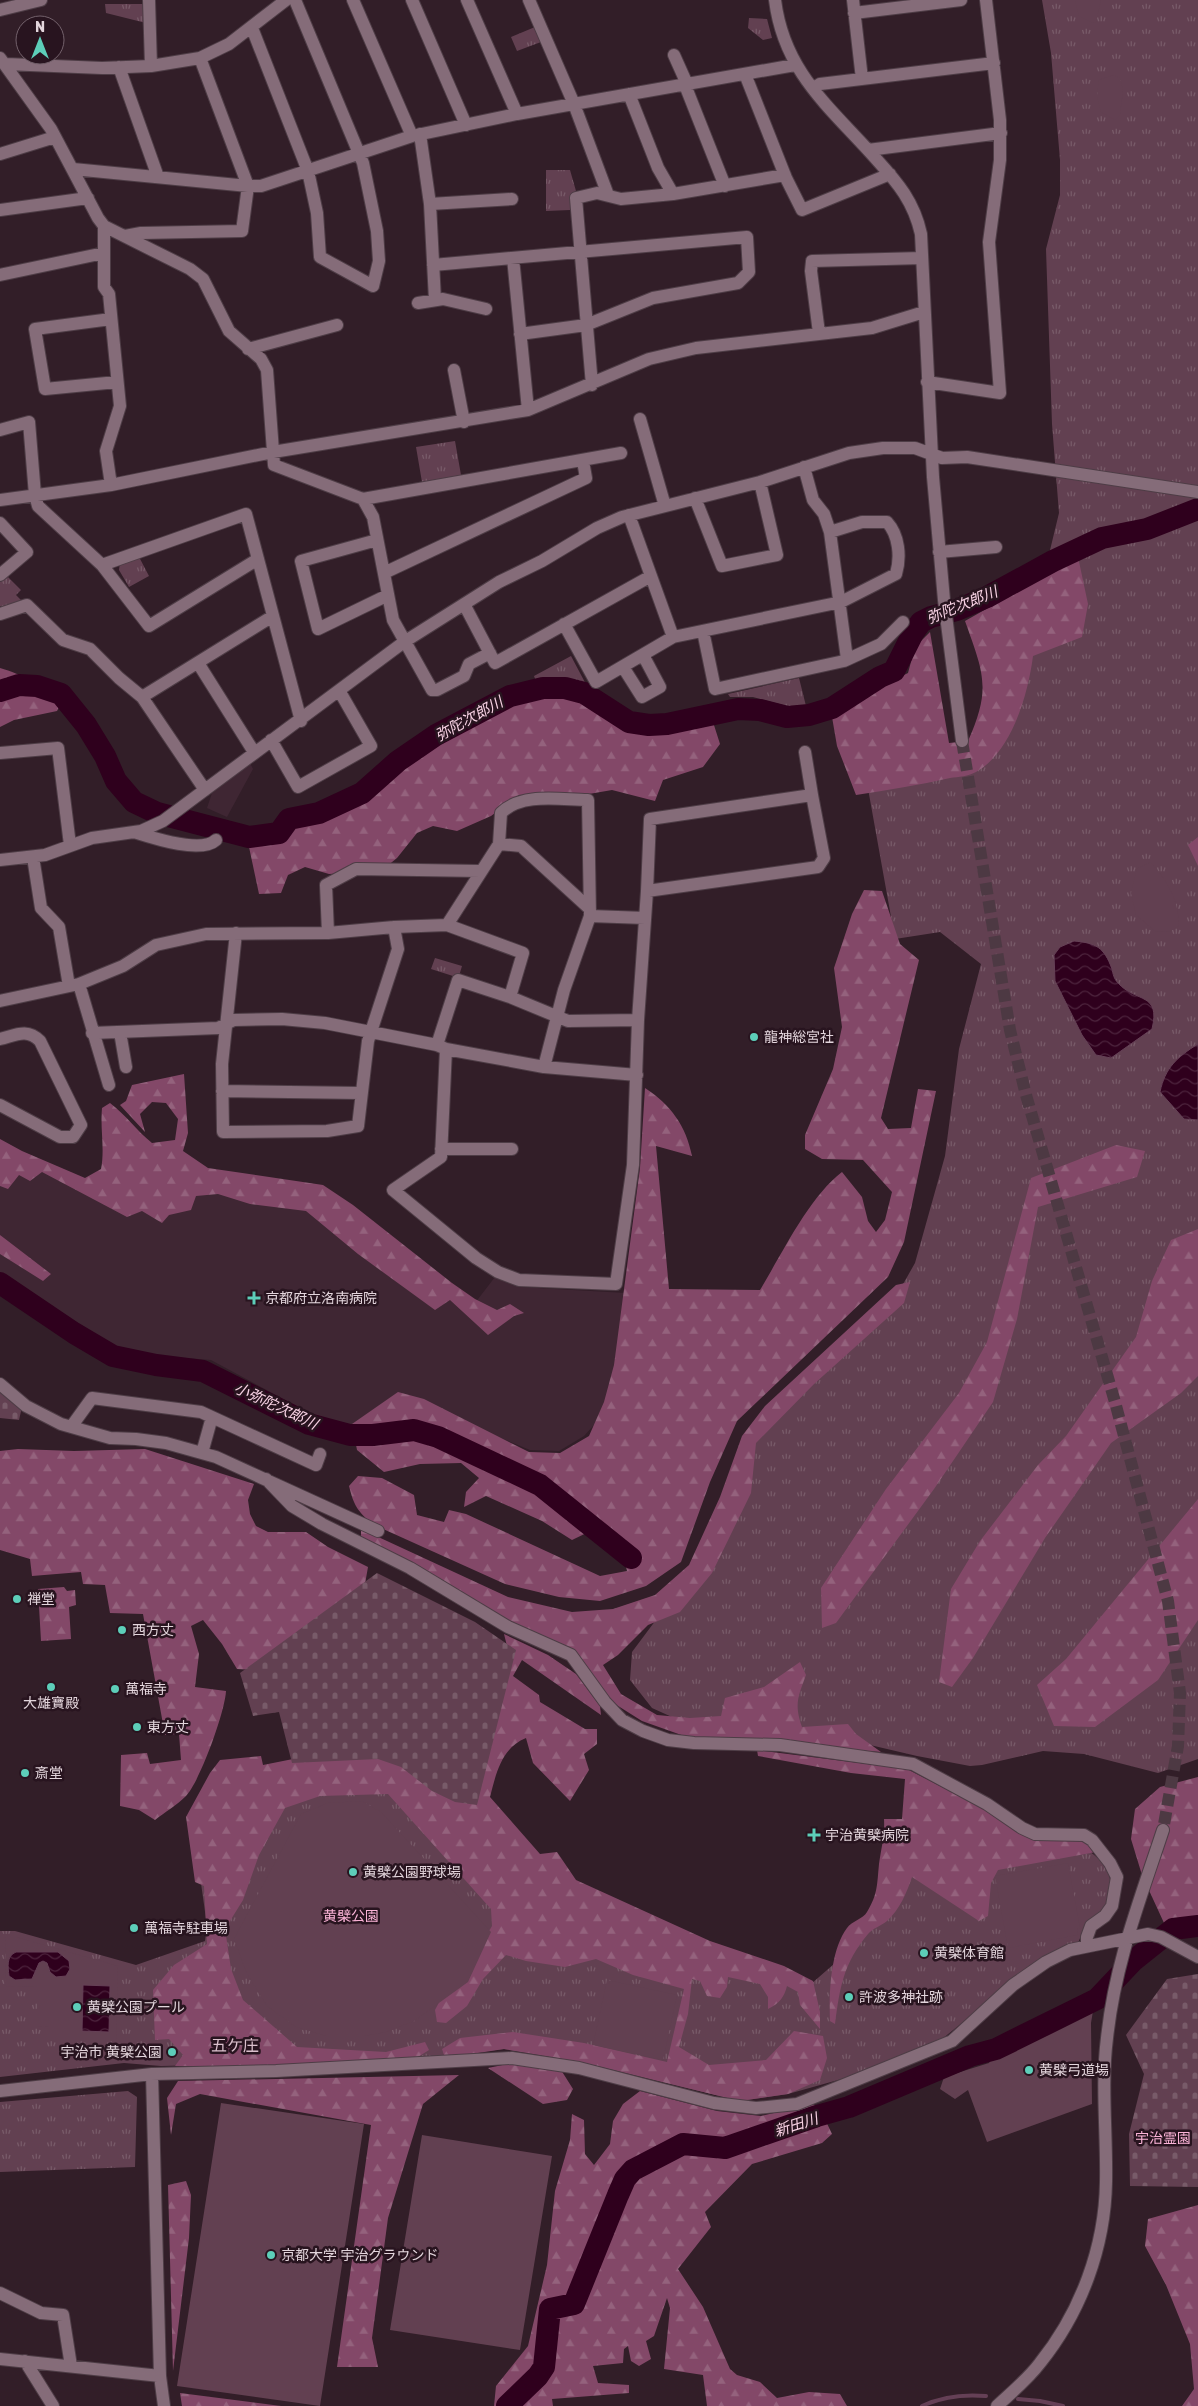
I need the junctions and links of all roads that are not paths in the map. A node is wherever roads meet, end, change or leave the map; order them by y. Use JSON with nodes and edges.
{"nodes":[{"id":1,"x":41,"y":0,"type":"edge"},
{"id":2,"x":149,"y":0,"type":"edge"},
{"id":3,"x":285,"y":0,"type":"edge"},
{"id":4,"x":295,"y":0,"type":"edge"},
{"id":5,"x":353,"y":0,"type":"edge"},
{"id":6,"x":412,"y":0,"type":"edge"},
{"id":7,"x":467,"y":0,"type":"edge"},
{"id":8,"x":529,"y":0,"type":"edge"},
{"id":9,"x":776,"y":0,"type":"edge"},
{"id":10,"x":961,"y":0,"type":"edge"},
{"id":11,"x":986,"y":0,"type":"edge"},
{"id":12,"x":854,"y":6,"type":"edge"},
{"id":13,"x":0,"y":10,"type":"edge"},
{"id":14,"x":252,"y":28,"type":"junction"},
{"id":15,"x":674,"y":55,"type":"dead end"},
{"id":16,"x":200,"y":58,"type":"junction"},
{"id":17,"x":3,"y":61,"type":"edge"},
{"id":18,"x":994,"y":63,"type":"junction"},
{"id":19,"x":795,"y":65,"type":"junction"},
{"id":20,"x":151,"y":66,"type":"junction"},
{"id":21,"x":119,"y":67,"type":"junction"},
{"id":22,"x":745,"y":74,"type":"junction"},
{"id":23,"x":862,"y":79,"type":"junction"},
{"id":24,"x":686,"y":85,"type":"junction"},
{"id":25,"x":813,"y":89,"type":"junction"},
{"id":26,"x":629,"y":94,"type":"junction"},
{"id":27,"x":574,"y":104,"type":"junction"},
{"id":28,"x":518,"y":114,"type":"junction"},
{"id":29,"x":466,"y":125,"type":"junction"},
{"id":30,"x":1000,"y":133,"type":"junction"},
{"id":31,"x":416,"y":135,"type":"junction"},
{"id":32,"x":55,"y":137,"type":"junction"},
{"id":33,"x":868,"y":150,"type":"junction"},
{"id":34,"x":0,"y":154,"type":"edge"},
{"id":35,"x":359,"y":155,"type":"junction"},
{"id":36,"x":73,"y":169,"type":"junction"},
{"id":37,"x":308,"y":171,"type":"junction"},
{"id":38,"x":890,"y":174,"type":"junction"},
{"id":39,"x":785,"y":175,"type":"junction"},
{"id":40,"x":158,"y":177,"type":"junction"},
{"id":41,"x":248,"y":186,"type":"junction"},
{"id":42,"x":725,"y":186,"type":"junction"},
{"id":43,"x":673,"y":194,"type":"junction"},
{"id":44,"x":608,"y":195,"type":"junction"},
{"id":45,"x":88,"y":198,"type":"junction"},
{"id":46,"x":512,"y":199,"type":"dead end"},
{"id":47,"x":430,"y":204,"type":"junction"},
{"id":48,"x":0,"y":210,"type":"edge"},
{"id":49,"x":104,"y":226,"type":"junction"},
{"id":50,"x":125,"y":236,"type":"junction"},
{"id":51,"x":580,"y":252,"type":"junction"},
{"id":52,"x":104,"y":253,"type":"junction"},
{"id":53,"x":513,"y":258,"type":"junction"},
{"id":54,"x":922,"y":258,"type":"junction"},
{"id":55,"x":434,"y":265,"type":"junction"},
{"id":56,"x":0,"y":275,"type":"edge"},
{"id":57,"x":436,"y":300,"type":"junction"},
{"id":58,"x":418,"y":303,"type":"dead end"},
{"id":59,"x":486,"y":309,"type":"dead end"},
{"id":60,"x":924,"y":312,"type":"junction"},
{"id":61,"x":111,"y":319,"type":"junction"},
{"id":62,"x":337,"y":325,"type":"dead end"},
{"id":63,"x":586,"y":325,"type":"junction"},
{"id":64,"x":819,"y":333,"type":"junction"},
{"id":65,"x":520,"y":334,"type":"junction"},
{"id":66,"x":248,"y":349,"type":"junction"},
{"id":67,"x":454,"y":370,"type":"dead end"},
{"id":68,"x":117,"y":382,"type":"junction"},
{"id":69,"x":927,"y":382,"type":"junction"},
{"id":70,"x":592,"y":385,"type":"junction"},
{"id":71,"x":528,"y":410,"type":"junction"},
{"id":72,"x":640,"y":419,"type":"dead end"},
{"id":73,"x":464,"y":422,"type":"junction"},
{"id":74,"x":0,"y":430,"type":"edge"},
{"id":75,"x":272,"y":452,"type":"junction"},
{"id":76,"x":621,"y":453,"type":"dead end"},
{"id":77,"x":931,"y":454,"type":"junction"},
{"id":78,"x":583,"y":461,"type":"junction"},
{"id":79,"x":804,"y":468,"type":"junction"},
{"id":80,"x":760,"y":482,"type":"junction"},
{"id":81,"x":111,"y":485,"type":"junction"},
{"id":82,"x":1198,"y":492,"type":"edge"},
{"id":83,"x":35,"y":495,"type":"junction"},
{"id":84,"x":695,"y":498,"type":"junction"},
{"id":85,"x":363,"y":499,"type":"junction"},
{"id":86,"x":0,"y":500,"type":"edge"},
{"id":87,"x":665,"y":506,"type":"junction"},
{"id":88,"x":629,"y":515,"type":"junction"},
{"id":89,"x":0,"y":523,"type":"edge"},
{"id":90,"x":830,"y":532,"type":"junction"},
{"id":91,"x":378,"y":540,"type":"junction"},
{"id":92,"x":996,"y":547,"type":"dead end"},
{"id":93,"x":939,"y":552,"type":"junction"},
{"id":94,"x":258,"y":559,"type":"junction"},
{"id":95,"x":102,"y":565,"type":"junction"},
{"id":96,"x":384,"y":574,"type":"junction"},
{"id":97,"x":0,"y":575,"type":"edge"},
{"id":98,"x":651,"y":576,"type":"junction"},
{"id":99,"x":388,"y":595,"type":"junction"},
{"id":100,"x":841,"y":602,"type":"junction"},
{"id":101,"x":464,"y":604,"type":"junction"},
{"id":102,"x":0,"y":614,"type":"edge"},
{"id":103,"x":273,"y":616,"type":"junction"},
{"id":104,"x":903,"y":622,"type":"dead end"},
{"id":105,"x":564,"y":624,"type":"junction"},
{"id":106,"x":703,"y":631,"type":"junction"},
{"id":107,"x":673,"y":637,"type":"junction"},
{"id":108,"x":404,"y":642,"type":"junction"},
{"id":109,"x":490,"y":652,"type":"junction"},
{"id":110,"x":643,"y":655,"type":"junction"},
{"id":111,"x":847,"y":659,"type":"junction"},
{"id":112,"x":198,"y":663,"type":"junction"},
{"id":113,"x":623,"y":667,"type":"junction"},
{"id":114,"x":340,"y":692,"type":"junction"},
{"id":115,"x":142,"y":697,"type":"junction"},
{"id":116,"x":300,"y":720,"type":"junction"},
{"id":117,"x":271,"y":740,"type":"junction"},
{"id":118,"x":962,"y":741,"type":"tunnel mouth"},
{"id":119,"x":0,"y":752,"type":"edge"},
{"id":120,"x":254,"y":752,"type":"junction"},
{"id":121,"x":805,"y":752,"type":"dead end"},
{"id":122,"x":205,"y":790,"type":"junction"},
{"id":123,"x":812,"y":795,"type":"junction"},
{"id":124,"x":128,"y":834,"type":"junction"},
{"id":125,"x":216,"y":840,"type":"dead end"},
{"id":126,"x":500,"y":844,"type":"junction"},
{"id":127,"x":70,"y":845,"type":"junction"},
{"id":128,"x":33,"y":857,"type":"junction"},
{"id":129,"x":0,"y":860,"type":"edge"},
{"id":130,"x":480,"y":871,"type":"junction"},
{"id":131,"x":647,"y":892,"type":"junction"},
{"id":132,"x":590,"y":912,"type":"junction"},
{"id":133,"x":645,"y":918,"type":"junction"},
{"id":134,"x":448,"y":925,"type":"junction"},
{"id":135,"x":394,"y":927,"type":"junction"},
{"id":136,"x":236,"y":933,"type":"junction"},
{"id":137,"x":328,"y":933,"type":"junction"},
{"id":138,"x":74,"y":985,"type":"junction"},
{"id":139,"x":510,"y":997,"type":"junction"},
{"id":140,"x":0,"y":1001,"type":"edge"},
{"id":141,"x":557,"y":1016,"type":"junction"},
{"id":142,"x":638,"y":1020,"type":"junction"},
{"id":143,"x":226,"y":1024,"type":"junction"},
{"id":144,"x":371,"y":1031,"type":"junction"},
{"id":145,"x":120,"y":1032,"type":"junction"},
{"id":146,"x":92,"y":1033,"type":"junction"},
{"id":147,"x":0,"y":1039,"type":"edge"},
{"id":148,"x":441,"y":1047,"type":"junction"},
{"id":149,"x":126,"y":1067,"type":"dead end"},
{"id":150,"x":544,"y":1067,"type":"junction"},
{"id":151,"x":637,"y":1075,"type":"junction"},
{"id":152,"x":109,"y":1085,"type":"dead end"},
{"id":153,"x":222,"y":1091,"type":"junction"},
{"id":154,"x":360,"y":1093,"type":"junction"},
{"id":155,"x":0,"y":1105,"type":"edge"},
{"id":156,"x":442,"y":1149,"type":"junction"},
{"id":157,"x":512,"y":1149,"type":"dead end"},
{"id":158,"x":0,"y":1384,"type":"edge"},
{"id":159,"x":212,"y":1417,"type":"junction"},
{"id":160,"x":71,"y":1427,"type":"junction"},
{"id":161,"x":202,"y":1453,"type":"junction"},
{"id":162,"x":320,"y":1454,"type":"dead end"},
{"id":163,"x":266,"y":1479,"type":"junction"},
{"id":164,"x":378,"y":1531,"type":"dead end"},
{"id":165,"x":1163,"y":1830,"type":"tunnel mouth"},
{"id":166,"x":1126,"y":1938,"type":"junction"},
{"id":167,"x":1087,"y":1946,"type":"junction"},
{"id":168,"x":1198,"y":1957,"type":"edge"},
{"id":169,"x":152,"y":2074,"type":"junction"},
{"id":170,"x":0,"y":2090,"type":"edge"},
{"id":171,"x":0,"y":2293,"type":"edge"},
{"id":172,"x":0,"y":2359,"type":"edge"},
{"id":173,"x":25,"y":2361,"type":"junction"},
{"id":174,"x":71,"y":2366,"type":"junction"},
{"id":175,"x":160,"y":2376,"type":"junction"},
{"id":176,"x":54,"y":2406,"type":"edge"},
{"id":177,"x":164,"y":2406,"type":"edge"},
{"id":178,"x":997,"y":2406,"type":"edge"}],
"edges":[{"from":1,"to":13,"type":"street"},
{"from":2,"to":20,"type":"street"},
{"from":3,"to":14,"type":"street"},
{"from":4,"to":35,"type":"street"},
{"from":5,"to":31,"type":"street"},
{"from":6,"to":29,"type":"street"},
{"from":7,"to":28,"type":"street"},
{"from":8,"to":27,"type":"street"},
{"from":9,"to":19,"type":"street"},
{"from":10,"to":12,"type":"street"},
{"from":11,"to":18,"type":"street"},
{"from":12,"to":23,"type":"street"},
{"from":14,"to":16,"type":"street"},
{"from":14,"to":37,"type":"street"},
{"from":15,"to":24,"type":"street"},
{"from":16,"to":20,"type":"street"},
{"from":16,"to":41,"type":"street"},
{"from":17,"to":21,"type":"street"},
{"from":17,"to":32,"type":"street"},
{"from":18,"to":23,"type":"street"},
{"from":18,"to":30,"type":"street"},
{"from":19,"to":22,"type":"street"},
{"from":19,"to":25,"type":"street"},
{"from":20,"to":21,"type":"street"},
{"from":21,"to":40,"type":"street"},
{"from":22,"to":24,"type":"street"},
{"from":22,"to":39,"type":"street"},
{"from":23,"to":25,"type":"street"},
{"from":24,"to":26,"type":"street"},
{"from":24,"to":42,"type":"street"},
{"from":25,"to":33,"type":"street"},
{"from":26,"to":27,"type":"street"},
{"from":26,"to":43,"type":"street"},
{"from":27,"to":28,"type":"street"},
{"from":27,"to":44,"type":"street"},
{"from":28,"to":29,"type":"street"},
{"from":29,"to":31,"type":"street"},
{"from":30,"to":33,"type":"street"},
{"from":30,"to":69,"type":"street"},
{"from":31,"to":35,"type":"street"},
{"from":31,"to":47,"type":"street"},
{"from":32,"to":34,"type":"street"},
{"from":32,"to":36,"type":"street"},
{"from":33,"to":38,"type":"street"},
{"from":35,"to":37,"type":"street"},
{"from":35,"to":37,"type":"street"},
{"from":36,"to":40,"type":"street"},
{"from":36,"to":45,"type":"street"},
{"from":37,"to":41,"type":"street"},
{"from":38,"to":39,"type":"street"},
{"from":38,"to":54,"type":"street"},
{"from":39,"to":42,"type":"street"},
{"from":40,"to":41,"type":"street"},
{"from":41,"to":50,"type":"street"},
{"from":42,"to":43,"type":"street"},
{"from":43,"to":44,"type":"street"},
{"from":44,"to":51,"type":"street"},
{"from":45,"to":48,"type":"street"},
{"from":45,"to":49,"type":"street"},
{"from":46,"to":47,"type":"street"},
{"from":47,"to":55,"type":"street"},
{"from":49,"to":50,"type":"street"},
{"from":49,"to":52,"type":"street"},
{"from":50,"to":66,"type":"street"},
{"from":51,"to":53,"type":"street"},
{"from":51,"to":63,"type":"street"},
{"from":51,"to":63,"type":"street"},
{"from":52,"to":56,"type":"street"},
{"from":52,"to":61,"type":"street"},
{"from":53,"to":55,"type":"street"},
{"from":53,"to":65,"type":"street"},
{"from":54,"to":60,"type":"street"},
{"from":54,"to":64,"type":"street"},
{"from":55,"to":57,"type":"street"},
{"from":57,"to":58,"type":"street"},
{"from":57,"to":59,"type":"street"},
{"from":60,"to":64,"type":"street"},
{"from":60,"to":69,"type":"street"},
{"from":61,"to":68,"type":"street"},
{"from":61,"to":68,"type":"street"},
{"from":62,"to":66,"type":"street"},
{"from":63,"to":65,"type":"street"},
{"from":63,"to":70,"type":"street"},
{"from":64,"to":70,"type":"street"},
{"from":65,"to":71,"type":"street"},
{"from":66,"to":75,"type":"street"},
{"from":67,"to":73,"type":"street"},
{"from":68,"to":81,"type":"street"},
{"from":69,"to":77,"type":"street"},
{"from":70,"to":71,"type":"street"},
{"from":71,"to":73,"type":"street"},
{"from":72,"to":87,"type":"street"},
{"from":73,"to":75,"type":"street"},
{"from":74,"to":83,"type":"street"},
{"from":75,"to":81,"type":"street"},
{"from":75,"to":85,"type":"street"},
{"from":76,"to":78,"type":"street"},
{"from":77,"to":79,"type":"street"},
{"from":77,"to":82,"type":"street"},
{"from":77,"to":93,"type":"street"},
{"from":78,"to":85,"type":"street"},
{"from":78,"to":96,"type":"street"},
{"from":79,"to":80,"type":"street"},
{"from":79,"to":90,"type":"street"},
{"from":80,"to":84,"type":"street"},
{"from":80,"to":84,"type":"street"},
{"from":81,"to":83,"type":"street"},
{"from":83,"to":86,"type":"street"},
{"from":83,"to":95,"type":"street"},
{"from":84,"to":87,"type":"street"},
{"from":85,"to":91,"type":"street"},
{"from":87,"to":88,"type":"street"},
{"from":88,"to":98,"type":"street"},
{"from":88,"to":101,"type":"street"},
{"from":89,"to":97,"type":"street"},
{"from":90,"to":100,"type":"street"},
{"from":90,"to":100,"type":"street"},
{"from":91,"to":96,"type":"street"},
{"from":91,"to":99,"type":"street"},
{"from":92,"to":93,"type":"street"},
{"from":93,"to":118,"type":"street"},
{"from":94,"to":95,"type":"street"},
{"from":94,"to":95,"type":"street"},
{"from":94,"to":103,"type":"street"},
{"from":96,"to":99,"type":"street"},
{"from":98,"to":105,"type":"street"},
{"from":98,"to":107,"type":"street"},
{"from":99,"to":108,"type":"street"},
{"from":100,"to":106,"type":"street"},
{"from":100,"to":111,"type":"street"},
{"from":101,"to":108,"type":"street"},
{"from":101,"to":109,"type":"street"},
{"from":102,"to":115,"type":"street"},
{"from":103,"to":112,"type":"street"},
{"from":103,"to":116,"type":"street"},
{"from":104,"to":111,"type":"street"},
{"from":105,"to":109,"type":"street"},
{"from":105,"to":113,"type":"street"},
{"from":106,"to":107,"type":"street"},
{"from":106,"to":111,"type":"street"},
{"from":107,"to":110,"type":"street"},
{"from":108,"to":109,"type":"street"},
{"from":108,"to":114,"type":"street"},
{"from":110,"to":113,"type":"street"},
{"from":110,"to":113,"type":"street"},
{"from":112,"to":115,"type":"street"},
{"from":112,"to":120,"type":"street"},
{"from":114,"to":116,"type":"street"},
{"from":114,"to":117,"type":"street"},
{"from":115,"to":122,"type":"street"},
{"from":116,"to":117,"type":"street"},
{"from":117,"to":120,"type":"street"},
{"from":119,"to":127,"type":"street"},
{"from":120,"to":122,"type":"street"},
{"from":121,"to":123,"type":"street"},
{"from":122,"to":124,"type":"street"},
{"from":123,"to":131,"type":"street"},
{"from":123,"to":131,"type":"street"},
{"from":124,"to":125,"type":"street"},
{"from":124,"to":127,"type":"street"},
{"from":126,"to":130,"type":"street"},
{"from":126,"to":132,"type":"street"},
{"from":126,"to":132,"type":"street"},
{"from":127,"to":128,"type":"street"},
{"from":128,"to":129,"type":"street"},
{"from":128,"to":138,"type":"street"},
{"from":130,"to":134,"type":"street"},
{"from":130,"to":137,"type":"street"},
{"from":131,"to":133,"type":"street"},
{"from":132,"to":133,"type":"street"},
{"from":132,"to":141,"type":"street"},
{"from":133,"to":142,"type":"street"},
{"from":134,"to":135,"type":"street"},
{"from":134,"to":139,"type":"street"},
{"from":135,"to":137,"type":"street"},
{"from":135,"to":144,"type":"street"},
{"from":136,"to":137,"type":"street"},
{"from":136,"to":138,"type":"street"},
{"from":136,"to":143,"type":"street"},
{"from":138,"to":140,"type":"street"},
{"from":138,"to":146,"type":"street"},
{"from":139,"to":141,"type":"street"},
{"from":139,"to":148,"type":"street"},
{"from":141,"to":142,"type":"street"},
{"from":141,"to":150,"type":"street"},
{"from":142,"to":151,"type":"street"},
{"from":143,"to":144,"type":"street"},
{"from":143,"to":145,"type":"street"},
{"from":143,"to":153,"type":"street"},
{"from":144,"to":148,"type":"street"},
{"from":144,"to":154,"type":"street"},
{"from":145,"to":146,"type":"street"},
{"from":145,"to":149,"type":"street"},
{"from":146,"to":152,"type":"street"},
{"from":147,"to":155,"type":"street"},
{"from":148,"to":150,"type":"street"},
{"from":148,"to":156,"type":"street"},
{"from":150,"to":151,"type":"street"},
{"from":151,"to":156,"type":"street"},
{"from":153,"to":154,"type":"street"},
{"from":153,"to":154,"type":"street"},
{"from":156,"to":157,"type":"street"},
{"from":158,"to":160,"type":"street"},
{"from":159,"to":160,"type":"street"},
{"from":159,"to":161,"type":"street"},
{"from":159,"to":162,"type":"street"},
{"from":160,"to":161,"type":"street"},
{"from":161,"to":163,"type":"street"},
{"from":163,"to":164,"type":"street"},
{"from":163,"to":167,"type":"street"},
{"from":165,"to":166,"type":"street"},
{"from":166,"to":167,"type":"street"},
{"from":166,"to":168,"type":"street"},
{"from":166,"to":178,"type":"street"},
{"from":167,"to":169,"type":"street"},
{"from":169,"to":170,"type":"street"},
{"from":169,"to":175,"type":"street"},
{"from":171,"to":174,"type":"street"},
{"from":172,"to":173,"type":"street"},
{"from":173,"to":174,"type":"street"},
{"from":173,"to":176,"type":"street"},
{"from":174,"to":175,"type":"street"},
{"from":175,"to":177,"type":"street"}]}
